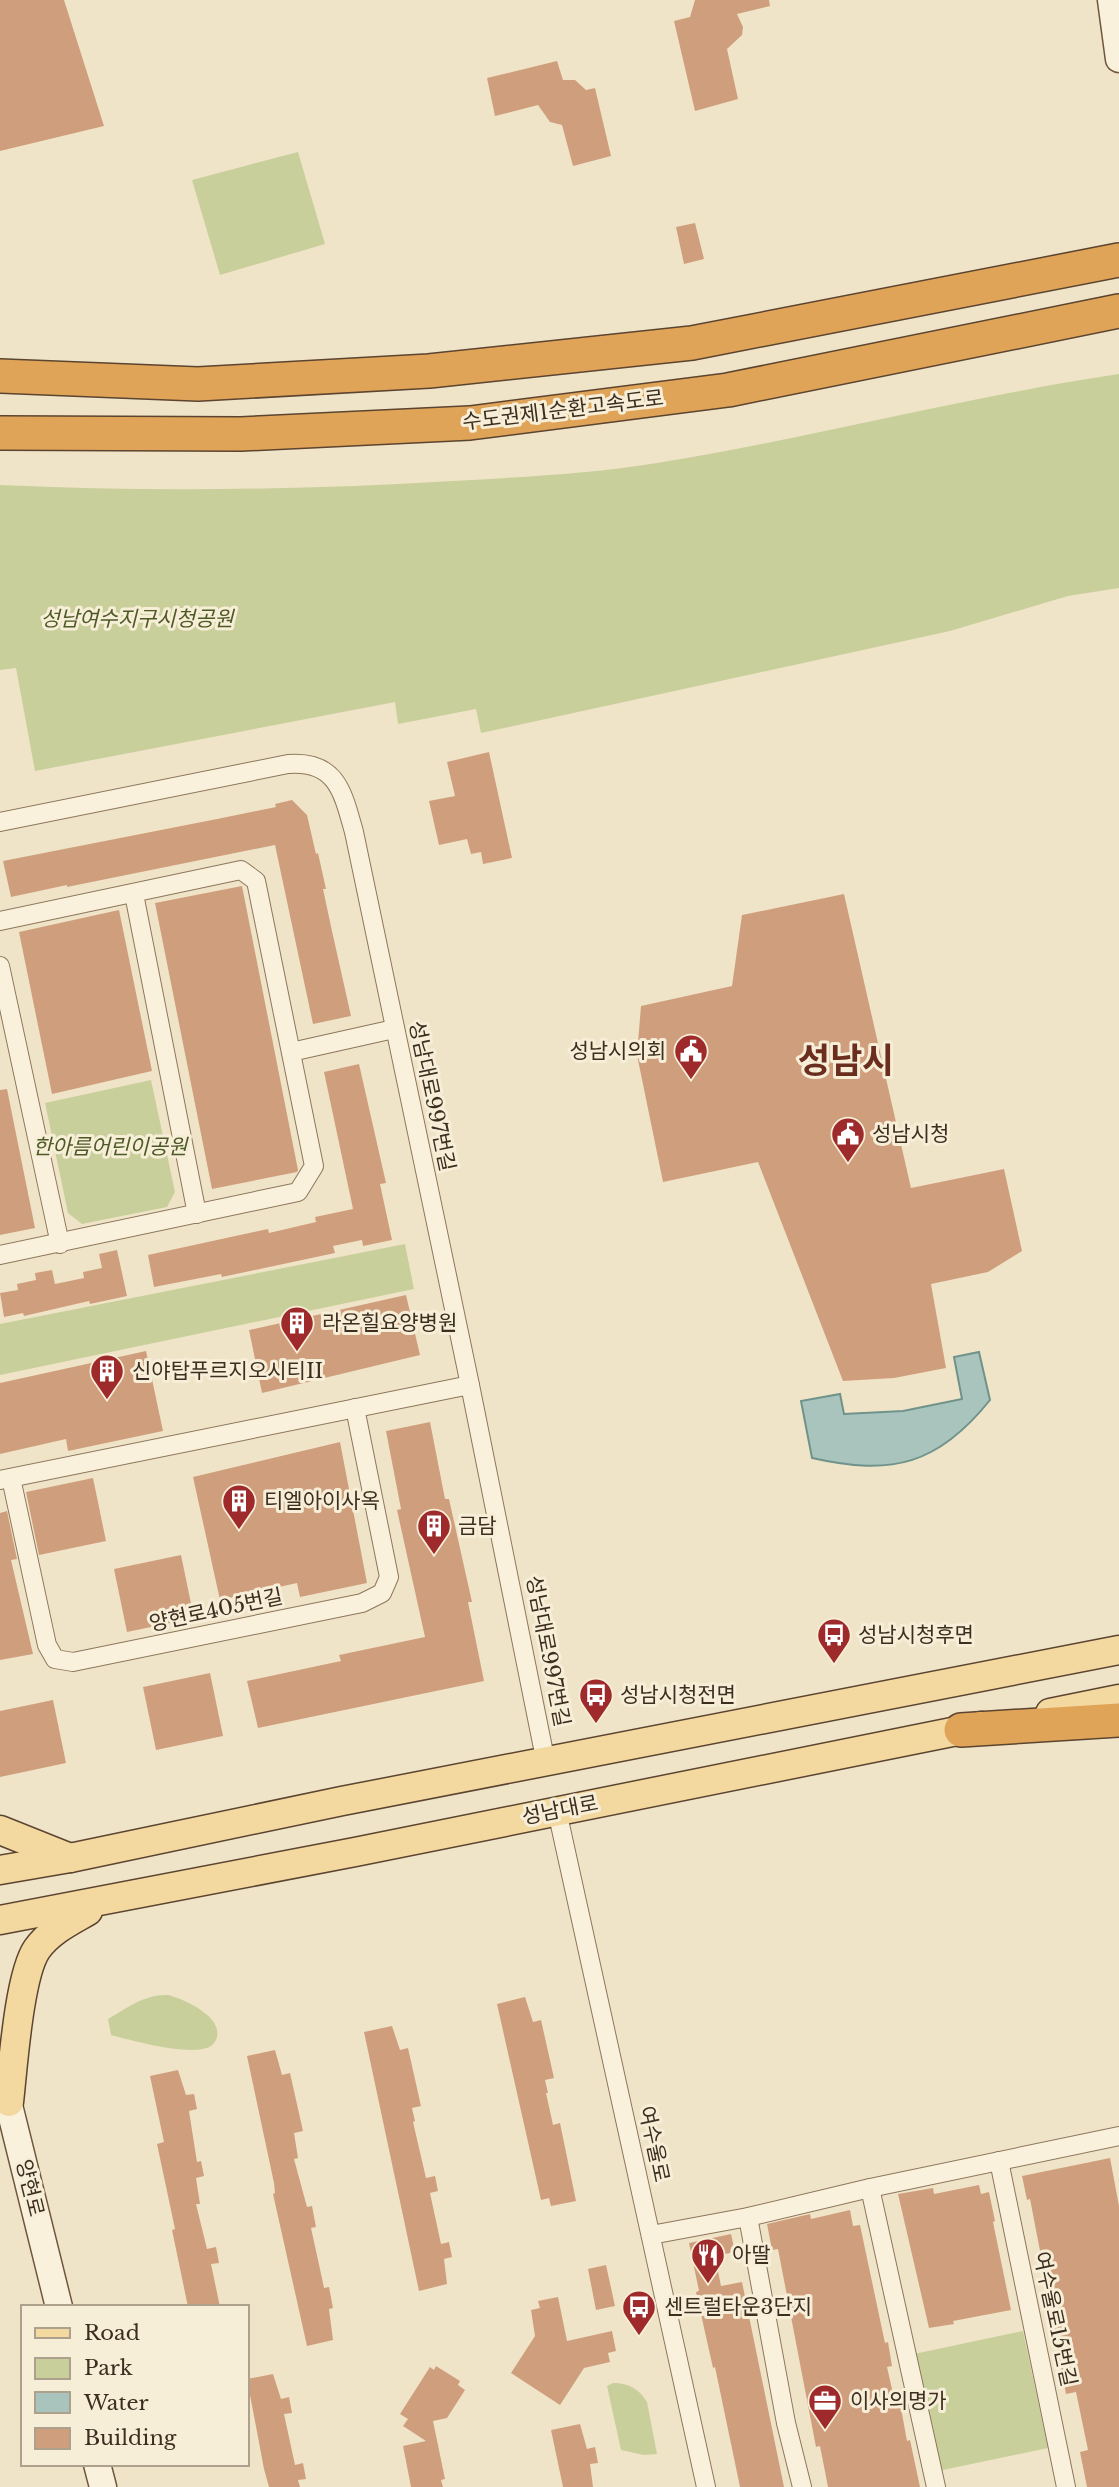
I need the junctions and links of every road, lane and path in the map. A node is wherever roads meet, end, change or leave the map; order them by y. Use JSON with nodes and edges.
{"nodes":[{"id":1,"x":1111,"y":0,"type":"edge"},
{"id":2,"x":1119,"y":58,"type":"edge"},
{"id":3,"x":1119,"y":260,"type":"edge"},
{"id":4,"x":1119,"y":311,"type":"edge"},
{"id":5,"x":0,"y":376,"type":"edge"},
{"id":6,"x":0,"y":433,"type":"edge"},
{"id":7,"x":0,"y":822,"type":"edge"},
{"id":8,"x":134,"y":894,"type":"junction"},
{"id":9,"x":0,"y":921,"type":"edge"},
{"id":10,"x":0,"y":966,"type":"edge"},
{"id":11,"x":394,"y":1029,"type":"junction"},
{"id":12,"x":291,"y":1052,"type":"junction"},
{"id":13,"x":197,"y":1214,"type":"junction"},
{"id":14,"x":60,"y":1244,"type":"junction"},
{"id":15,"x":0,"y":1255,"type":"edge"},
{"id":16,"x":470,"y":1385,"type":"junction"},
{"id":17,"x":355,"y":1408,"type":"junction"},
{"id":18,"x":5,"y":1479,"type":"edge"},
{"id":19,"x":1119,"y":1650,"type":"edge"},
{"id":20,"x":1119,"y":1699,"type":"edge"},
{"id":21,"x":1119,"y":1720,"type":"edge"},
{"id":22,"x":961,"y":1730,"type":"junction"},
{"id":23,"x":547,"y":1763,"type":"junction"},
{"id":24,"x":557,"y":1811,"type":"junction"},
{"id":25,"x":0,"y":1830,"type":"edge"},
{"id":26,"x":70,"y":1858,"type":"junction"},
{"id":27,"x":0,"y":1870,"type":"edge"},
{"id":28,"x":111,"y":1899,"type":"junction"},
{"id":29,"x":0,"y":1920,"type":"edge"},
{"id":30,"x":0,"y":2070,"type":"edge"},
{"id":31,"x":9,"y":2102,"type":"junction"},
{"id":32,"x":1119,"y":2136,"type":"edge"},
{"id":33,"x":999,"y":2161,"type":"junction"},
{"id":34,"x":870,"y":2188,"type":"junction"},
{"id":35,"x":748,"y":2217,"type":"junction"},
{"id":36,"x":651,"y":2235,"type":"junction"},
{"id":37,"x":59,"y":2305,"type":"edge"},
{"id":38,"x":98,"y":2466,"type":"edge"},
{"id":39,"x":103,"y":2487,"type":"edge"},
{"id":40,"x":706,"y":2487,"type":"edge"},
{"id":41,"x":802,"y":2487,"type":"edge"},
{"id":42,"x":936,"y":2487,"type":"edge"},
{"id":43,"x":1066,"y":2487,"type":"edge"}],
"edges":[{"from":1,"to":2,"type":"main road"},
{"from":3,"to":5,"type":"highway"},
{"from":4,"to":6,"type":"highway","name":"수도권제1순환고속도로"},
{"from":7,"to":11,"type":"street","name":"성남대로997번길"},
{"from":8,"to":9,"type":"street"},
{"from":8,"to":12,"type":"street"},
{"from":8,"to":13,"type":"street"},
{"from":10,"to":14,"type":"street"},
{"from":11,"to":12,"type":"street"},
{"from":11,"to":16,"type":"street","name":"성남대로997번길"},
{"from":12,"to":13,"type":"street"},
{"from":13,"to":14,"type":"street"},
{"from":14,"to":15,"type":"street"},
{"from":16,"to":17,"type":"street","name":"양현로405번길"},
{"from":16,"to":23,"type":"street","name":"성남대로997번길"},
{"from":17,"to":18,"type":"street","name":"양현로405번길"},
{"from":17,"to":18,"type":"street","name":"양현로405번길"},
{"from":19,"to":23,"type":"main road"},
{"from":20,"to":22,"type":"main road","name":"성남대로"},
{"from":21,"to":22,"type":"highway"},
{"from":22,"to":24,"type":"main road","name":"성남대로"},
{"from":23,"to":26,"type":"main road"},
{"from":24,"to":28,"type":"main road","name":"성남대로"},
{"from":24,"to":36,"type":"street","name":"여수울로"},
{"from":25,"to":26,"type":"main road"},
{"from":26,"to":27,"type":"main road"},
{"from":28,"to":29,"type":"main road","name":"성남대로"},
{"from":28,"to":31,"type":"main road"},
{"from":30,"to":31,"type":"main road","name":"양현로"},
{"from":31,"to":37,"type":"main road","name":"양현로"},
{"from":32,"to":33,"type":"street"},
{"from":33,"to":34,"type":"street"},
{"from":33,"to":43,"type":"street","name":"여수울로15번길"},
{"from":34,"to":35,"type":"street"},
{"from":34,"to":42,"type":"street"},
{"from":35,"to":36,"type":"street"},
{"from":35,"to":41,"type":"street"},
{"from":36,"to":40,"type":"street","name":"여수울로"},
{"from":38,"to":39,"type":"main road"}]}
